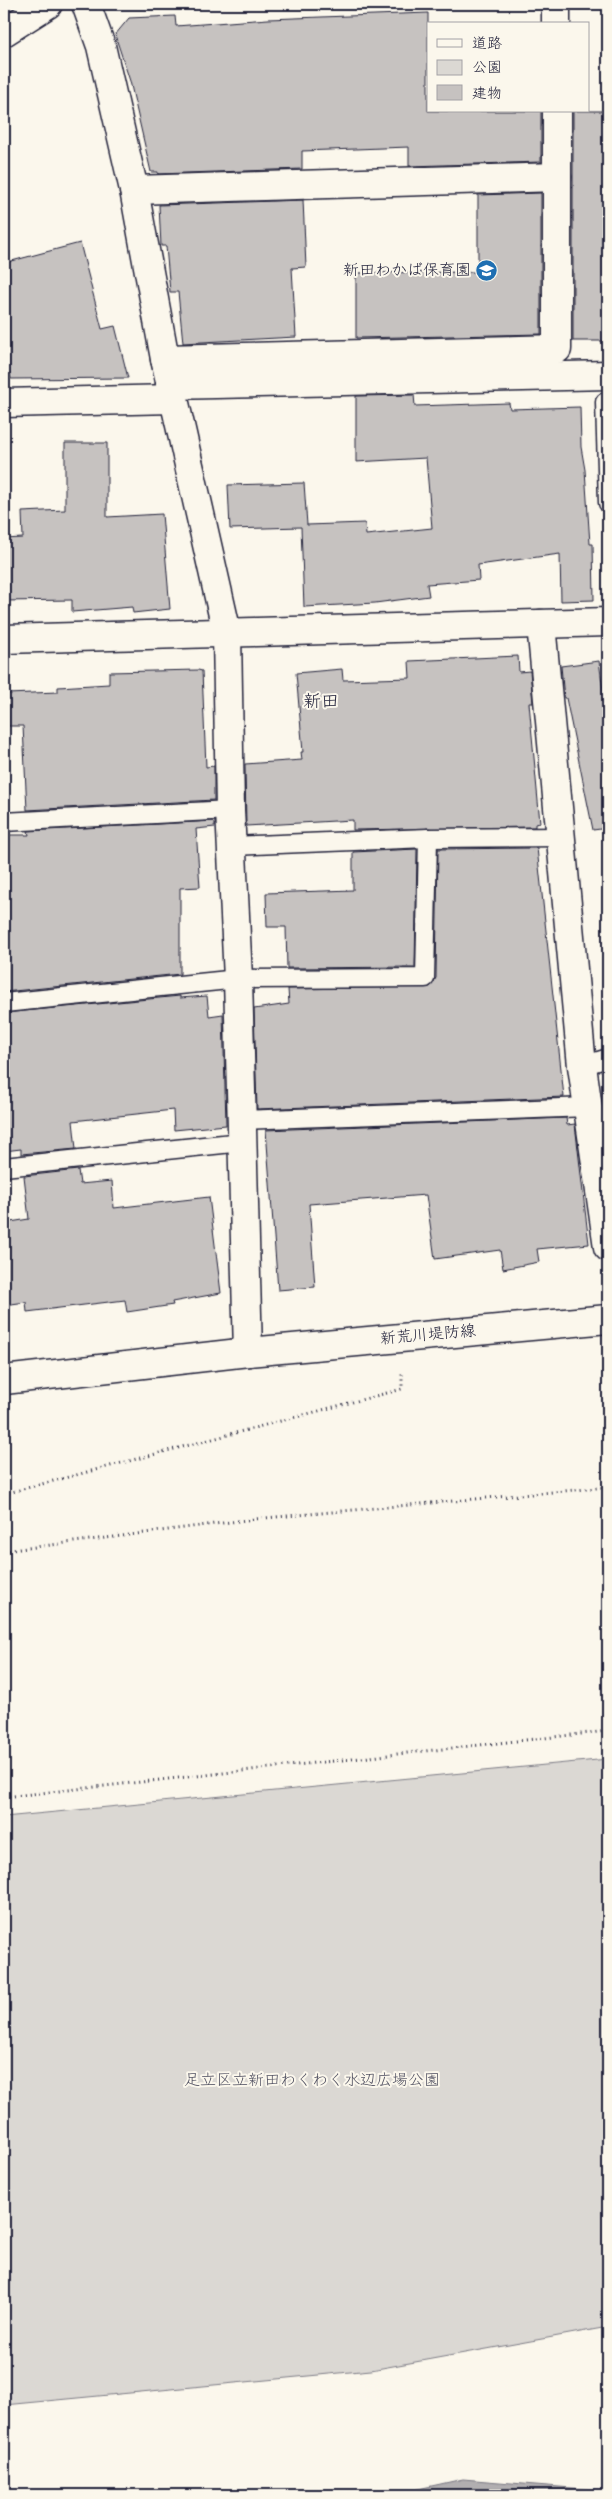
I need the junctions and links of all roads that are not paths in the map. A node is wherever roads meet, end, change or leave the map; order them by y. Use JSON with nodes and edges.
{"nodes":[{"id":1,"x":48,"y":4,"type":"edge"},
{"id":2,"x":86,"y":4,"type":"edge"},
{"id":3,"x":556,"y":4,"type":"edge"},
{"id":4,"x":556,"y":22,"type":"edge"},
{"id":5,"x":4,"y":32,"type":"edge"},
{"id":6,"x":556,"y":112,"type":"edge"},
{"id":7,"x":557,"y":177,"type":"junction"},
{"id":8,"x":134,"y":190,"type":"junction"},
{"id":9,"x":165,"y":359,"type":"junction"},
{"id":10,"x":608,"y":375,"type":"edge"},
{"id":11,"x":172,"y":392,"type":"junction"},
{"id":12,"x":608,"y":402,"type":"edge"},
{"id":13,"x":4,"y":403,"type":"edge"},
{"id":14,"x":608,"y":503,"type":"edge"},
{"id":15,"x":608,"y":622,"type":"edge"},
{"id":16,"x":541,"y":624,"type":"junction"},
{"id":17,"x":227,"y":633,"type":"junction"},
{"id":18,"x":4,"y":639,"type":"edge"},
{"id":19,"x":230,"y":810,"type":"junction"},
{"id":20,"x":4,"y":822,"type":"edge"},
{"id":21,"x":561,"y":837,"type":"junction"},
{"id":22,"x":428,"y":838,"type":"junction"},
{"id":23,"x":232,"y":846,"type":"junction"},
{"id":24,"x":238,"y":979,"type":"junction"},
{"id":25,"x":4,"y":1004,"type":"edge"},
{"id":26,"x":608,"y":1058,"type":"edge"},
{"id":27,"x":582,"y":1066,"type":"junction"},
{"id":28,"x":588,"y":1107,"type":"junction"},
{"id":29,"x":242,"y":1131,"type":"junction"},
{"id":30,"x":4,"y":1167,"type":"edge"},
{"id":31,"x":608,"y":1247,"type":"edge"},
{"id":32,"x":608,"y":1320,"type":"edge"},
{"id":33,"x":248,"y":1352,"type":"junction"},
{"id":34,"x":4,"y":1380,"type":"edge"}],
"edges":[{"from":1,"to":5,"type":"street"},
{"from":2,"to":8,"type":"street"},
{"from":3,"to":4,"type":"street"},
{"from":6,"to":7,"type":"street"},
{"from":7,"to":8,"type":"street"},
{"from":7,"to":9,"type":"street"},
{"from":8,"to":9,"type":"street"},
{"from":9,"to":11,"type":"street"},
{"from":10,"to":11,"type":"street"},
{"from":11,"to":13,"type":"street"},
{"from":11,"to":17,"type":"street"},
{"from":12,"to":14,"type":"lane"},
{"from":15,"to":16,"type":"street"},
{"from":16,"to":17,"type":"street"},
{"from":16,"to":21,"type":"street"},
{"from":17,"to":18,"type":"street"},
{"from":17,"to":19,"type":"street"},
{"from":19,"to":20,"type":"lane"},
{"from":19,"to":23,"type":"street"},
{"from":21,"to":22,"type":"lane"},
{"from":21,"to":27,"type":"street"},
{"from":22,"to":23,"type":"lane"},
{"from":22,"to":24,"type":"lane"},
{"from":23,"to":24,"type":"street"},
{"from":24,"to":25,"type":"lane"},
{"from":24,"to":29,"type":"street"},
{"from":26,"to":27,"type":"lane"},
{"from":27,"to":28,"type":"street"},
{"from":28,"to":29,"type":"lane"},
{"from":28,"to":31,"type":"street"},
{"from":29,"to":30,"type":"lane"},
{"from":29,"to":33,"type":"street"},
{"from":32,"to":33,"type":"street","name":"新荒川堤防線"},
{"from":33,"to":34,"type":"street","name":"新荒川堤防線"}]}
